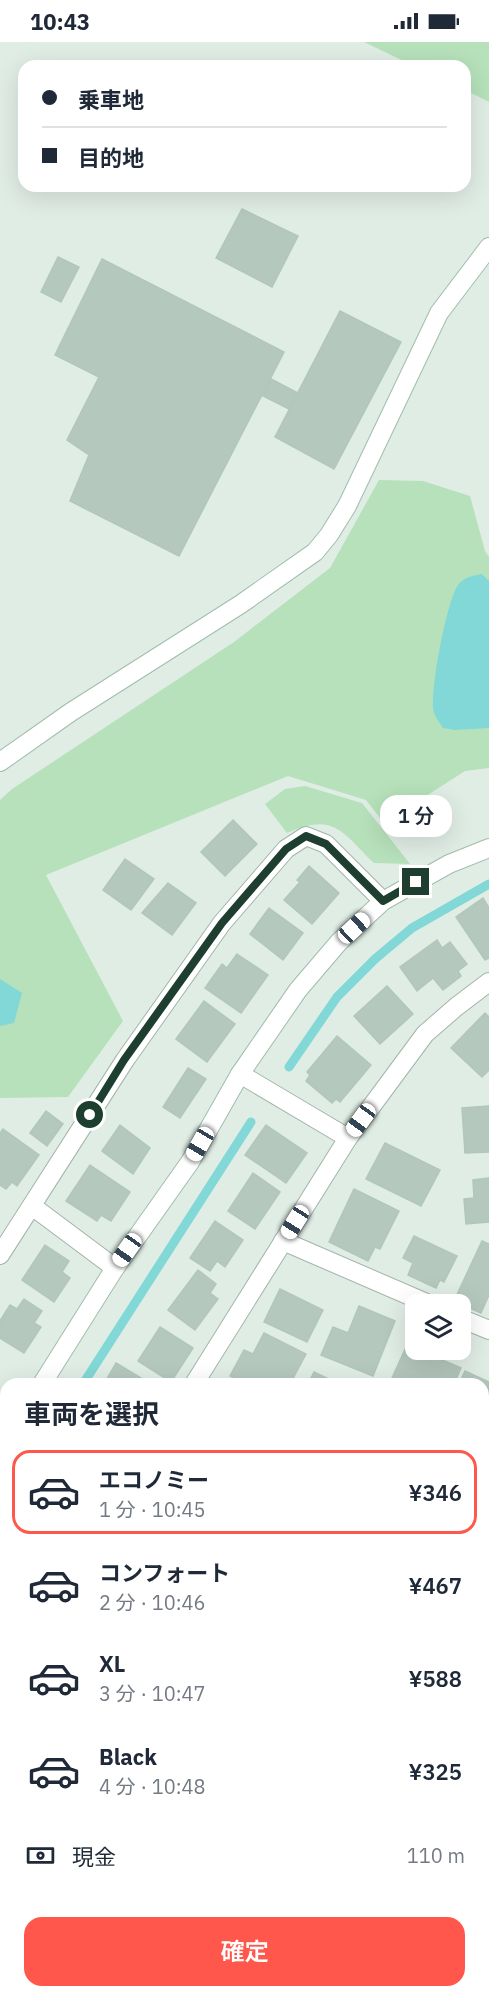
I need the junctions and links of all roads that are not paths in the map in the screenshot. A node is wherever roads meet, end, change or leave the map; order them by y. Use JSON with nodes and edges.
{"nodes":[{"id":1,"x":489,"y":247,"type":"edge"},
{"id":2,"x":0,"y":762,"type":"edge"},
{"id":3,"x":489,"y":848,"type":"edge"},
{"id":4,"x":383,"y":901,"type":"junction"},
{"id":5,"x":489,"y":982,"type":"edge"},
{"id":6,"x":240,"y":1074,"type":"junction"},
{"id":7,"x":348,"y":1138,"type":"junction"},
{"id":8,"x":32,"y":1206,"type":"junction"},
{"id":9,"x":283,"y":1241,"type":"junction"},
{"id":10,"x":0,"y":1255,"type":"edge"},
{"id":11,"x":115,"y":1268,"type":"junction"},
{"id":12,"x":406,"y":1294,"type":"edge"},
{"id":13,"x":471,"y":1323,"type":"edge"},
{"id":14,"x":489,"y":1330,"type":"edge"},
{"id":15,"x":46,"y":1378,"type":"edge"},
{"id":16,"x":198,"y":1378,"type":"edge"}],
"edges":[{"from":1,"to":2,"type":"street"},
{"from":3,"to":4,"type":"street"},
{"from":4,"to":6,"type":"street"},
{"from":4,"to":8,"type":"street"},
{"from":5,"to":7,"type":"street"},
{"from":6,"to":7,"type":"street"},
{"from":6,"to":11,"type":"street"},
{"from":7,"to":9,"type":"street"},
{"from":8,"to":10,"type":"street"},
{"from":8,"to":11,"type":"street"},
{"from":9,"to":12,"type":"street"},
{"from":9,"to":16,"type":"street"},
{"from":11,"to":15,"type":"street"},
{"from":13,"to":14,"type":"street"}]}
